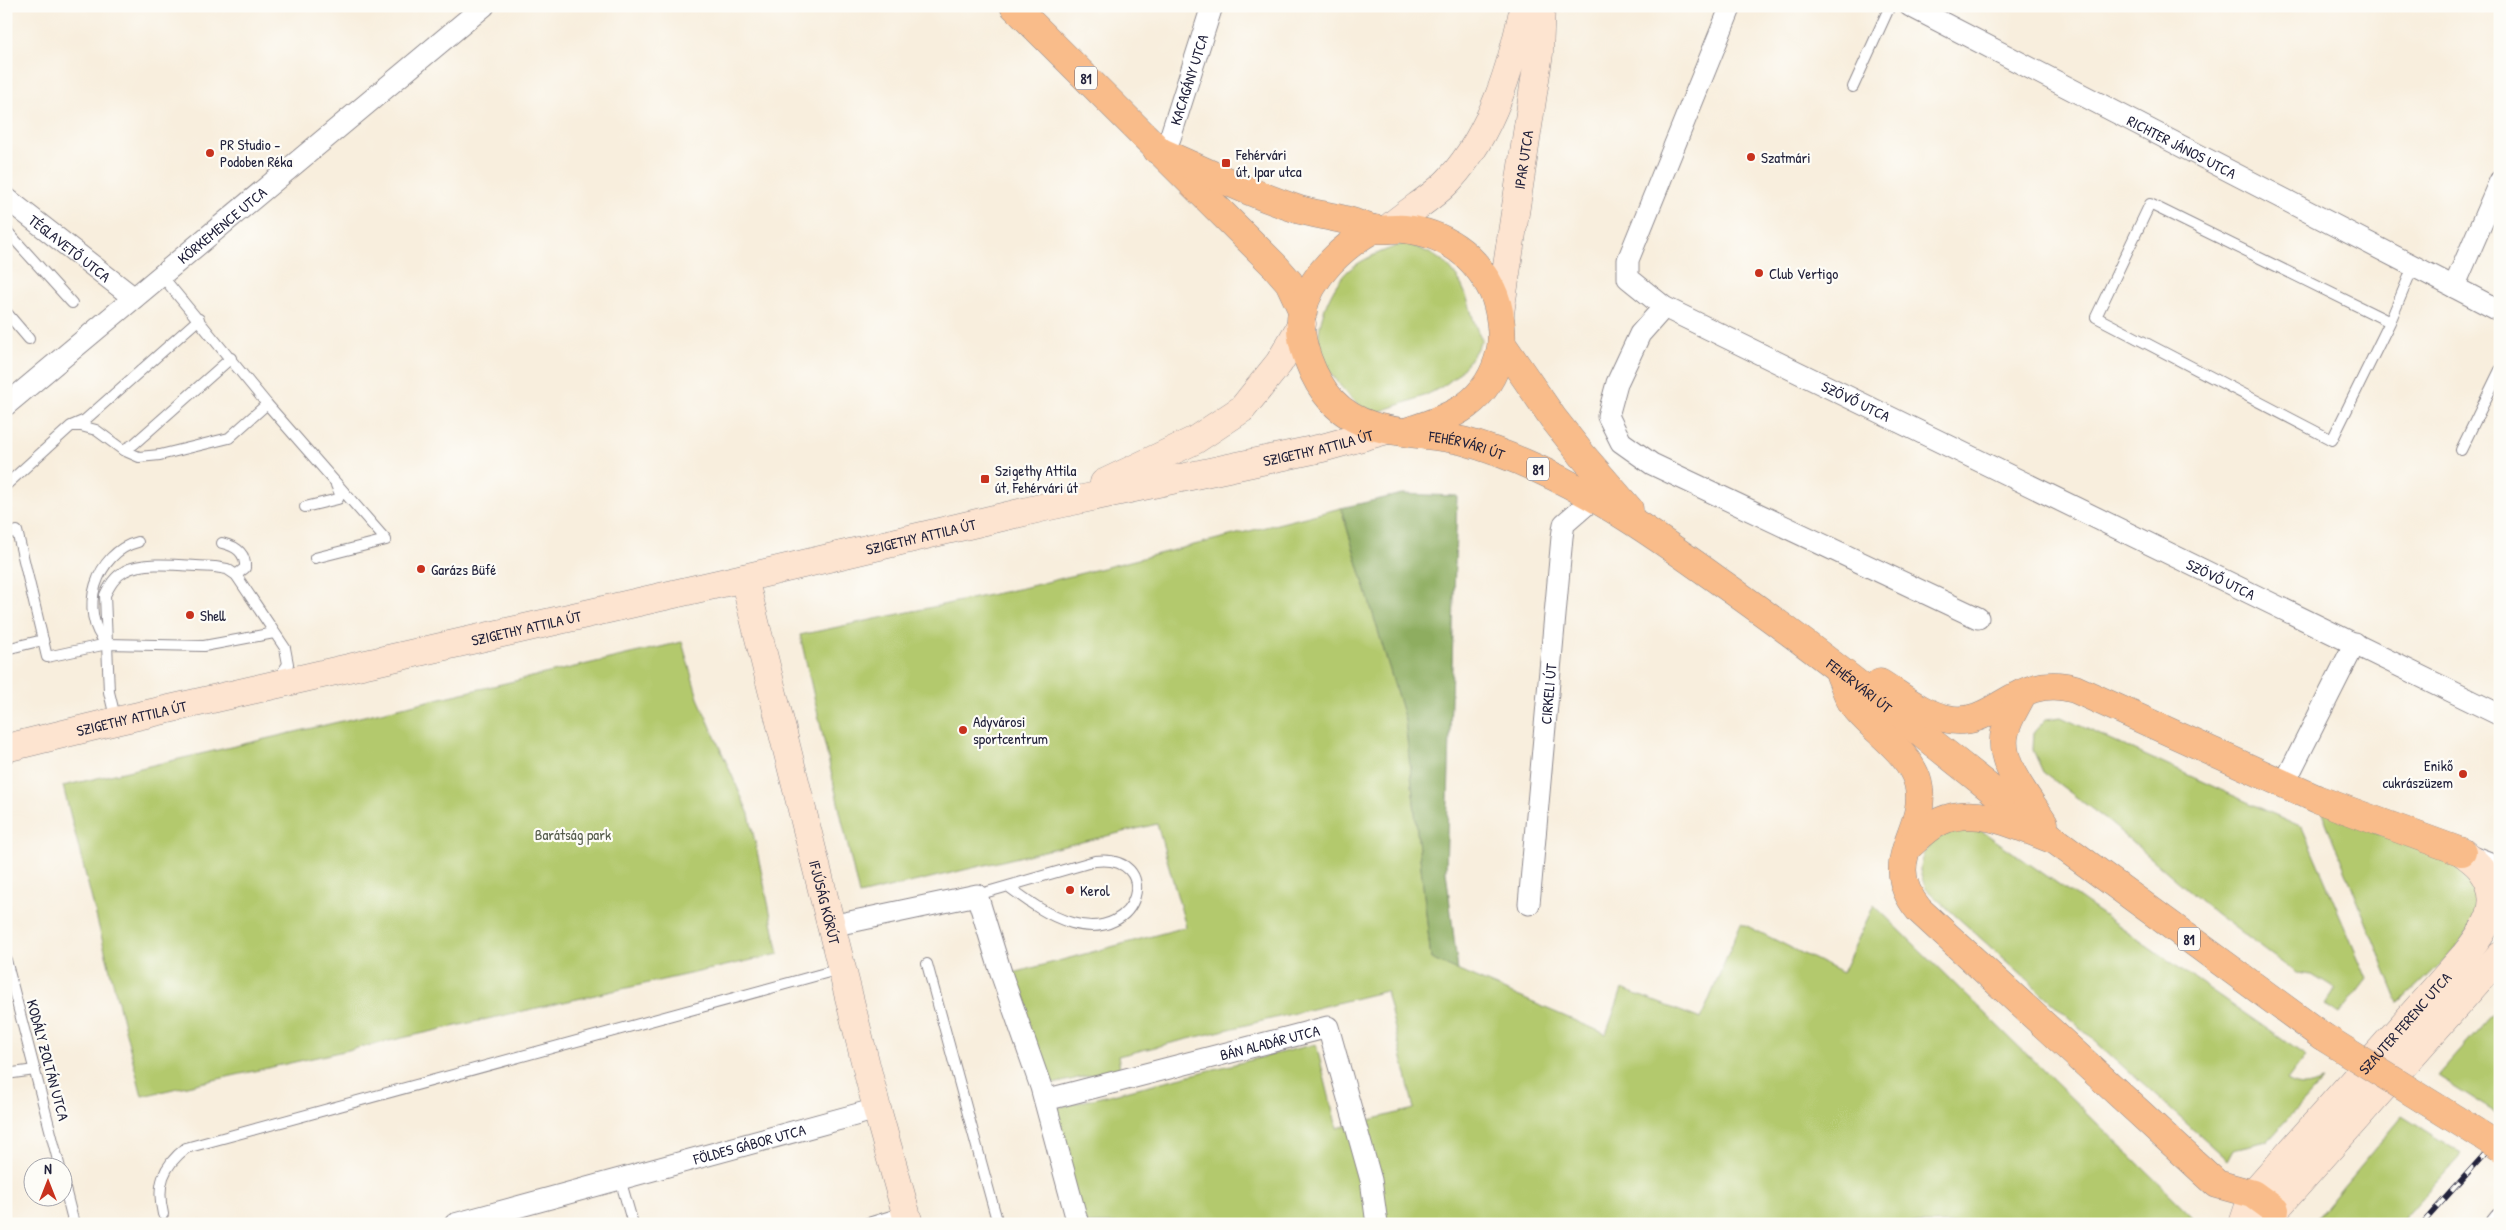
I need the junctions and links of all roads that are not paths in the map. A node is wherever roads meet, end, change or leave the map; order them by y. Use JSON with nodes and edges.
{"nodes":[{"id":1,"x":484,"y":6,"type":"edge"},
{"id":2,"x":1014,"y":6,"type":"edge"},
{"id":3,"x":1212,"y":6,"type":"edge"},
{"id":4,"x":1524,"y":6,"type":"edge"},
{"id":5,"x":1541,"y":6,"type":"edge"},
{"id":6,"x":1731,"y":6,"type":"edge"},
{"id":7,"x":1890,"y":6,"type":"edge"},
{"id":8,"x":1910,"y":6,"type":"edge"},
{"id":9,"x":1853,"y":87,"type":"dead end"},
{"id":10,"x":1158,"y":150,"type":"junction"},
{"id":11,"x":2500,"y":181,"type":"edge"},
{"id":12,"x":6,"y":198,"type":"edge"},
{"id":13,"x":1381,"y":229,"type":"junction"},
{"id":14,"x":6,"y":230,"type":"edge"},
{"id":15,"x":2413,"y":267,"type":"junction"},
{"id":16,"x":162,"y":276,"type":"junction"},
{"id":17,"x":2454,"y":286,"type":"junction"},
{"id":18,"x":134,"y":298,"type":"junction"},
{"id":19,"x":72,"y":303,"type":"dead end"},
{"id":20,"x":1664,"y":307,"type":"junction"},
{"id":21,"x":2500,"y":311,"type":"edge"},
{"id":22,"x":6,"y":312,"type":"edge"},
{"id":23,"x":1500,"y":314,"type":"junction"},
{"id":24,"x":1302,"y":318,"type":"junction"},
{"id":25,"x":200,"y":319,"type":"junction"},
{"id":26,"x":2390,"y":322,"type":"junction"},
{"id":27,"x":29,"y":339,"type":"dead end"},
{"id":28,"x":1502,"y":344,"type":"junction"},
{"id":29,"x":231,"y":358,"type":"junction"},
{"id":30,"x":2500,"y":370,"type":"edge"},
{"id":31,"x":267,"y":404,"type":"junction"},
{"id":32,"x":6,"y":405,"type":"edge"},
{"id":33,"x":72,"y":426,"type":"junction"},
{"id":34,"x":1397,"y":431,"type":"junction"},
{"id":35,"x":123,"y":450,"type":"junction"},
{"id":36,"x":2462,"y":450,"type":"dead end"},
{"id":37,"x":334,"y":479,"type":"junction"},
{"id":38,"x":6,"y":485,"type":"edge"},
{"id":39,"x":1595,"y":497,"type":"junction"},
{"id":40,"x":305,"y":506,"type":"dead end"},
{"id":41,"x":1045,"y":507,"type":"junction"},
{"id":42,"x":6,"y":534,"type":"edge"},
{"id":43,"x":1656,"y":537,"type":"junction"},
{"id":44,"x":138,"y":542,"type":"dead end"},
{"id":45,"x":222,"y":543,"type":"dead end"},
{"id":46,"x":316,"y":558,"type":"dead end"},
{"id":47,"x":236,"y":575,"type":"junction"},
{"id":48,"x":744,"y":578,"type":"junction"},
{"id":49,"x":1978,"y":618,"type":"dead end"},
{"id":50,"x":274,"y":633,"type":"junction"},
{"id":51,"x":43,"y":640,"type":"junction"},
{"id":52,"x":2355,"y":643,"type":"junction"},
{"id":53,"x":107,"y":644,"type":"junction"},
{"id":54,"x":6,"y":649,"type":"edge"},
{"id":55,"x":1836,"y":667,"type":"junction"},
{"id":56,"x":269,"y":686,"type":"junction"},
{"id":57,"x":2023,"y":693,"type":"junction"},
{"id":58,"x":2500,"y":716,"type":"edge"},
{"id":59,"x":116,"y":721,"type":"junction"},
{"id":60,"x":6,"y":748,"type":"edge"},
{"id":61,"x":2284,"y":784,"type":"junction"},
{"id":62,"x":2056,"y":842,"type":"junction"},
{"id":63,"x":1908,"y":847,"type":"junction"},
{"id":64,"x":2462,"y":852,"type":"junction"},
{"id":65,"x":2500,"y":866,"type":"edge"},
{"id":66,"x":2500,"y":876,"type":"edge"},
{"id":67,"x":1009,"y":887,"type":"junction"},
{"id":68,"x":977,"y":895,"type":"junction"},
{"id":69,"x":1529,"y":904,"type":"dead end"},
{"id":70,"x":832,"y":926,"type":"junction"},
{"id":71,"x":2500,"y":956,"type":"edge"},
{"id":72,"x":6,"y":960,"type":"edge"},
{"id":73,"x":927,"y":964,"type":"dead end"},
{"id":74,"x":842,"y":968,"type":"junction"},
{"id":75,"x":35,"y":1070,"type":"junction"},
{"id":76,"x":6,"y":1074,"type":"edge"},
{"id":77,"x":1045,"y":1100,"type":"junction"},
{"id":78,"x":877,"y":1109,"type":"junction"},
{"id":79,"x":2500,"y":1147,"type":"edge"},
{"id":80,"x":57,"y":1158,"type":"edge"},
{"id":81,"x":620,"y":1179,"type":"junction"},
{"id":82,"x":2254,"y":1194,"type":"junction"},
{"id":83,"x":70,"y":1208,"type":"edge"},
{"id":84,"x":163,"y":1214,"type":"dead end"},
{"id":85,"x":2267,"y":1217,"type":"edge"},
{"id":86,"x":907,"y":1218,"type":"edge"},
{"id":87,"x":2500,"y":1219,"type":"edge"},
{"id":88,"x":74,"y":1224,"type":"edge"},
{"id":89,"x":455,"y":1224,"type":"edge"},
{"id":90,"x":633,"y":1224,"type":"edge"},
{"id":91,"x":865,"y":1224,"type":"edge"},
{"id":92,"x":998,"y":1224,"type":"edge"},
{"id":93,"x":1078,"y":1224,"type":"edge"},
{"id":94,"x":1377,"y":1224,"type":"edge"},
{"id":95,"x":2243,"y":1224,"type":"edge"},
{"id":96,"x":2496,"y":1224,"type":"edge"}],
"edges":[{"from":1,"to":16,"type":"street","name":"KÖRKEMENCE UTCA"},
{"from":2,"to":10,"type":"main road","name":"FEHÉRVÁRI ÚT","number":"81"},
{"from":3,"to":10,"type":"street","name":"KACAGÁNY UTCA"},
{"from":4,"to":13,"type":"street"},
{"from":5,"to":23,"type":"street","name":"IPAR UTCA"},
{"from":6,"to":20,"type":"street","name":"SZÖVŐ UTCA"},
{"from":7,"to":9,"type":"lane"},
{"from":8,"to":15,"type":"street","name":"RICHTER JÁNOS UTCA"},
{"from":10,"to":13,"type":"main road","name":"FEHÉRVÁRI ÚT","number":"81"},
{"from":10,"to":24,"type":"main road","name":"FEHÉRVÁRI ÚT","number":"81"},
{"from":11,"to":17,"type":"street"},
{"from":12,"to":18,"type":"street","name":"TÉGLAVETŐ UTCA"},
{"from":13,"to":23,"type":"main road","name":"FEHÉRVÁRI ÚT","number":"81"},
{"from":13,"to":24,"type":"main road"},
{"from":14,"to":19,"type":"lane"},
{"from":15,"to":17,"type":"street","name":"RICHTER JÁNOS UTCA"},
{"from":15,"to":26,"type":"lane"},
{"from":16,"to":18,"type":"street","name":"KÖRKEMENCE UTCA"},
{"from":16,"to":25,"type":"lane"},
{"from":17,"to":21,"type":"street","name":"RICHTER JÁNOS UTCA"},
{"from":18,"to":32,"type":"street","name":"KÖRKEMENCE UTCA"},
{"from":20,"to":49,"type":"street"},
{"from":20,"to":52,"type":"street","name":"SZÖVŐ UTCA"},
{"from":22,"to":27,"type":"lane"},
{"from":23,"to":28,"type":"main road","name":"FEHÉRVÁRI ÚT","number":"81"},
{"from":24,"to":34,"type":"main road","name":"FEHÉRVÁRI ÚT","number":"81"},
{"from":24,"to":41,"type":"street","name":"SZIGETHY ATTILA ÚT"},
{"from":25,"to":29,"type":"lane"},
{"from":25,"to":33,"type":"lane"},
{"from":26,"to":26,"type":"lane"},
{"from":28,"to":34,"type":"main road","name":"FEHÉRVÁRI ÚT","number":"81"},
{"from":28,"to":43,"type":"main road","name":"FEHÉRVÁRI ÚT","number":"81"},
{"from":29,"to":31,"type":"lane"},
{"from":29,"to":35,"type":"lane"},
{"from":30,"to":36,"type":"lane"},
{"from":31,"to":35,"type":"lane"},
{"from":31,"to":37,"type":"lane"},
{"from":33,"to":35,"type":"lane"},
{"from":33,"to":38,"type":"lane"},
{"from":34,"to":39,"type":"main road","name":"FEHÉRVÁRI ÚT","number":"81"},
{"from":34,"to":41,"type":"street","name":"SZIGETHY ATTILA ÚT"},
{"from":37,"to":40,"type":"lane"},
{"from":37,"to":46,"type":"lane"},
{"from":39,"to":43,"type":"main road","name":"FEHÉRVÁRI ÚT","number":"81"},
{"from":39,"to":69,"type":"street","name":"CIRKELI ÚT"},
{"from":41,"to":48,"type":"street","name":"SZIGETHY ATTILA ÚT"},
{"from":42,"to":51,"type":"lane"},
{"from":43,"to":55,"type":"main road","name":"FEHÉRVÁRI ÚT","number":"81"},
{"from":44,"to":53,"type":"lane"},
{"from":45,"to":47,"type":"lane"},
{"from":47,"to":50,"type":"lane"},
{"from":47,"to":53,"type":"lane"},
{"from":48,"to":56,"type":"street","name":"SZIGETHY ATTILA ÚT"},
{"from":48,"to":70,"type":"street","name":"IFJÚSÁG KÖRÚT"},
{"from":50,"to":53,"type":"lane"},
{"from":50,"to":56,"type":"lane"},
{"from":51,"to":53,"type":"lane"},
{"from":51,"to":54,"type":"lane"},
{"from":52,"to":58,"type":"street","name":"SZÖVŐ UTCA"},
{"from":52,"to":61,"type":"street"},
{"from":53,"to":59,"type":"lane"},
{"from":55,"to":57,"type":"main road"},
{"from":55,"to":62,"type":"main road","name":"FEHÉRVÁRI ÚT","number":"81"},
{"from":55,"to":63,"type":"main road"},
{"from":56,"to":59,"type":"street","name":"SZIGETHY ATTILA ÚT"},
{"from":57,"to":61,"type":"main road"},
{"from":57,"to":62,"type":"main road"},
{"from":59,"to":60,"type":"street","name":"SZIGETHY ATTILA ÚT"},
{"from":61,"to":64,"type":"main road"},
{"from":62,"to":63,"type":"main road"},
{"from":62,"to":79,"type":"main road","number":"81","bridge":true},
{"from":63,"to":82,"type":"main road"},
{"from":64,"to":65,"type":"street"},
{"from":64,"to":66,"type":"street"},
{"from":64,"to":82,"type":"street","name":"SZAUTER FERENC UTCA"},
{"from":67,"to":67,"type":"lane"},
{"from":67,"to":68,"type":"lane"},
{"from":68,"to":70,"type":"street"},
{"from":68,"to":77,"type":"street"},
{"from":70,"to":74,"type":"street","name":"IFJÚSÁG KÖRÚT"},
{"from":71,"to":85,"type":"street","name":"SZAUTER FERENC UTCA"},
{"from":72,"to":75,"type":"lane","name":"KODÁLY ZOLTÁN UTCA"},
{"from":73,"to":92,"type":"lane"},
{"from":74,"to":78,"type":"street","name":"IFJÚSÁG KÖRÚT"},
{"from":74,"to":84,"type":"lane"},
{"from":75,"to":76,"type":"lane"},
{"from":75,"to":80,"type":"lane","name":"KODÁLY ZOLTÁN UTCA"},
{"from":77,"to":93,"type":"street"},
{"from":77,"to":94,"type":"street","name":"BÁN ALADÁR UTCA"},
{"from":78,"to":81,"type":"street","name":"FÖLDES GÁBOR UTCA"},
{"from":78,"to":86,"type":"street","name":"IFJÚSÁG KÖRÚT"},
{"from":81,"to":89,"type":"street","name":"FÖLDES GÁBOR UTCA"},
{"from":81,"to":90,"type":"lane"},
{"from":82,"to":85,"type":"main road"},
{"from":82,"to":95,"type":"street","name":"SZAUTER FERENC UTCA"},
{"from":83,"to":88,"type":"lane"},
{"from":86,"to":91,"type":"lane"},
{"from":87,"to":96,"type":"street"}]}
